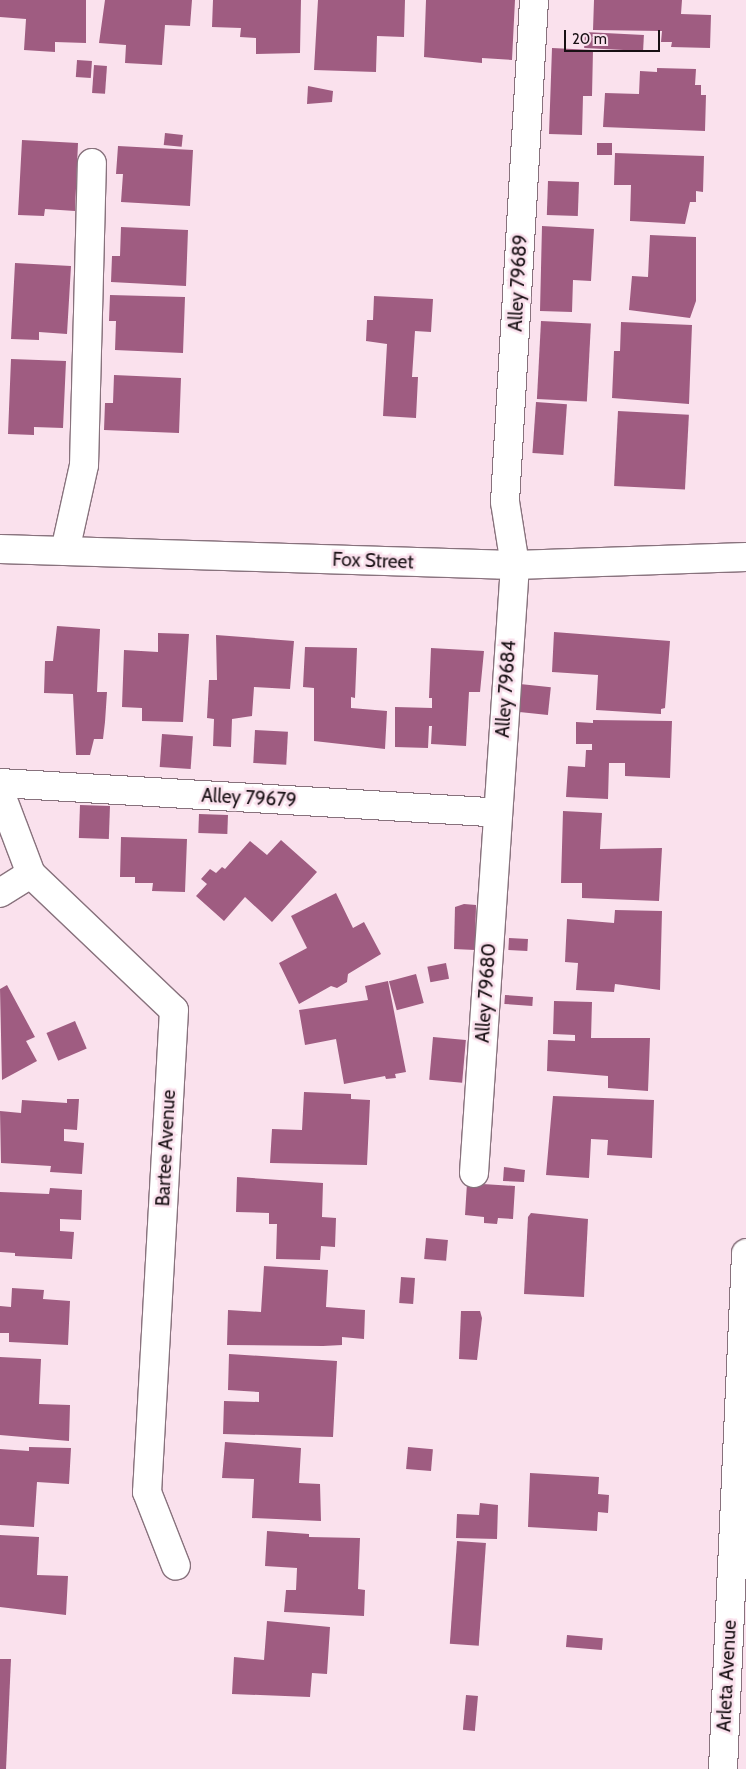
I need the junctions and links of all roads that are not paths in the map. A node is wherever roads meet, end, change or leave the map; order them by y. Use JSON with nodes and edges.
{"nodes":[{"id":1,"x":534,"y":0,"type":"edge"},
{"id":2,"x":92,"y":163,"type":"dead end"},
{"id":3,"x":0,"y":549,"type":"edge"},
{"id":4,"x":65,"y":551,"type":"junction"},
{"id":5,"x":746,"y":557,"type":"edge"},
{"id":6,"x":514,"y":565,"type":"junction"},
{"id":7,"x":0,"y":783,"type":"edge"},
{"id":8,"x":0,"y":792,"type":"edge"},
{"id":9,"x":498,"y":813,"type":"junction"},
{"id":10,"x":32,"y":874,"type":"junction"},
{"id":11,"x":0,"y":893,"type":"edge"},
{"id":12,"x":474,"y":1173,"type":"dead end"},
{"id":13,"x":746,"y":1254,"type":"edge"},
{"id":14,"x":176,"y":1566,"type":"dead end"},
{"id":15,"x":723,"y":1769,"type":"edge"}],
"edges":[{"from":1,"to":6,"type":"street","name":"Alley 79689"},
{"from":2,"to":4,"type":"street"},
{"from":3,"to":4,"type":"street","name":"Fox Street"},
{"from":4,"to":6,"type":"street","name":"Fox Street"},
{"from":5,"to":6,"type":"street","name":"Fox Street"},
{"from":6,"to":9,"type":"street","name":"Alley 79684"},
{"from":7,"to":9,"type":"street","name":"Alley 79679"},
{"from":8,"to":10,"type":"street","name":"Bartee Avenue"},
{"from":9,"to":12,"type":"street","name":"Alley 79680"},
{"from":10,"to":11,"type":"street"},
{"from":10,"to":14,"type":"street","name":"Bartee Avenue"},
{"from":13,"to":15,"type":"street","name":"Arleta Avenue"}]}
